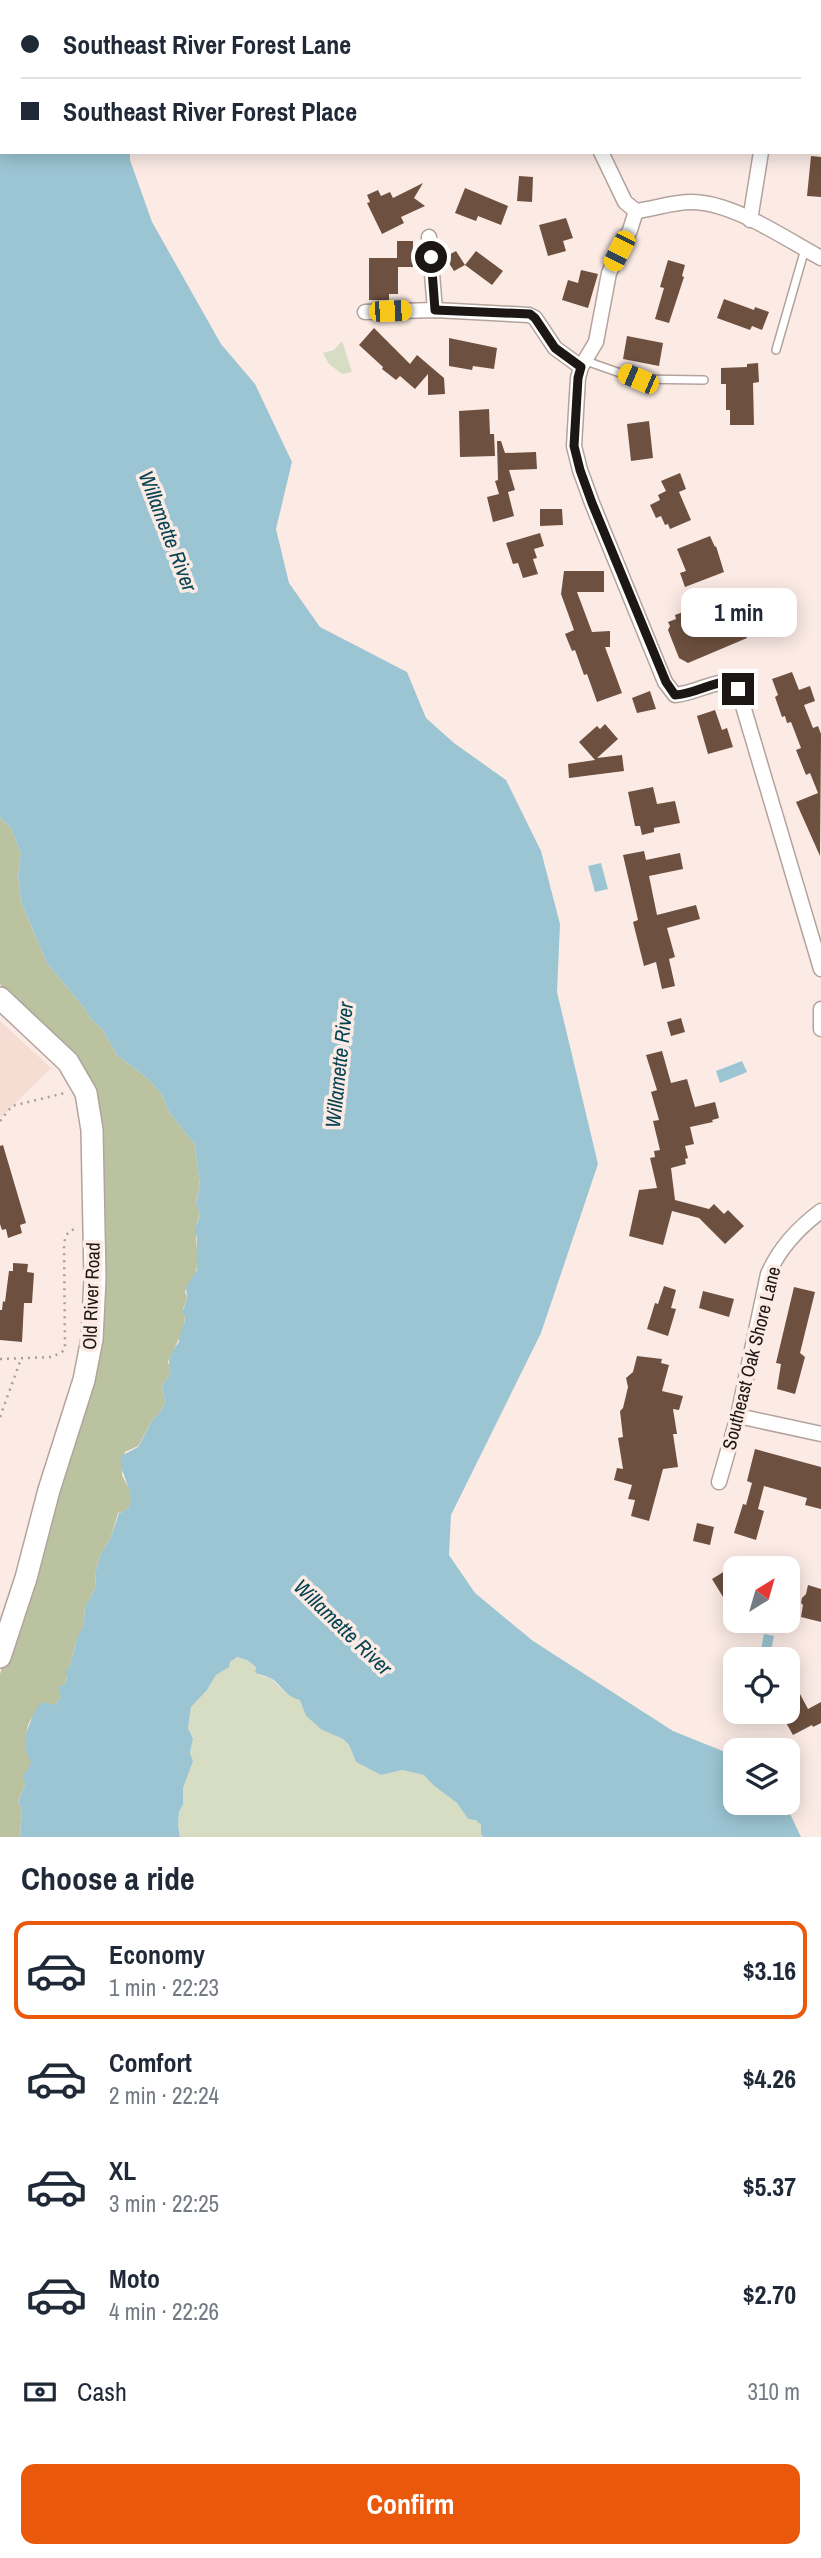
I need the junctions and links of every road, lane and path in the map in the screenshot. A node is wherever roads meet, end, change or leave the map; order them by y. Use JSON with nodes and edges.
{"nodes":[{"id":1,"x":407,"y":0,"type":"edge"},
{"id":2,"x":446,"y":0,"type":"edge"},
{"id":3,"x":602,"y":154,"type":"edge"},
{"id":4,"x":761,"y":154,"type":"edge"},
{"id":5,"x":636,"y":211,"type":"junction"},
{"id":6,"x":750,"y":220,"type":"junction"},
{"id":7,"x":429,"y":237,"type":"dead end"},
{"id":8,"x":804,"y":249,"type":"junction"},
{"id":9,"x":821,"y":258,"type":"edge"},
{"id":10,"x":435,"y":310,"type":"junction"},
{"id":11,"x":365,"y":312,"type":"dead end"},
{"id":12,"x":776,"y":350,"type":"dead end"},
{"id":13,"x":583,"y":364,"type":"junction"},
{"id":14,"x":705,"y":380,"type":"dead end"},
{"id":15,"x":821,"y":969,"type":"edge"},
{"id":16,"x":0,"y":999,"type":"edge"},
{"id":17,"x":821,"y":1009,"type":"edge"},
{"id":18,"x":821,"y":1029,"type":"edge"},
{"id":19,"x":60,"y":1093,"type":"dead end"},
{"id":20,"x":0,"y":1121,"type":"edge"},
{"id":21,"x":821,"y":1210,"type":"edge"},
{"id":22,"x":72,"y":1230,"type":"dead end"},
{"id":23,"x":0,"y":1359,"type":"edge"},
{"id":24,"x":21,"y":1359,"type":"junction"},
{"id":25,"x":738,"y":1416,"type":"junction"},
{"id":26,"x":0,"y":1417,"type":"edge"},
{"id":27,"x":821,"y":1434,"type":"edge"},
{"id":28,"x":719,"y":1482,"type":"dead end"},
{"id":29,"x":0,"y":1657,"type":"edge"}],
"edges":[{"from":1,"to":2,"type":"lane"},
{"from":3,"to":5,"type":"street"},
{"from":4,"to":6,"type":"street"},
{"from":5,"to":6,"type":"street"},
{"from":5,"to":13,"type":"street"},
{"from":6,"to":8,"type":"street"},
{"from":7,"to":10,"type":"street"},
{"from":8,"to":9,"type":"street"},
{"from":8,"to":12,"type":"lane"},
{"from":10,"to":11,"type":"street"},
{"from":10,"to":13,"type":"street"},
{"from":13,"to":14,"type":"lane"},
{"from":13,"to":15,"type":"street"},
{"from":16,"to":29,"type":"street","name":"Old River Road"},
{"from":17,"to":18,"type":"street"},
{"from":19,"to":20,"type":"path"},
{"from":21,"to":25,"type":"street","name":"Southeast Oak Shore Lane"},
{"from":22,"to":24,"type":"path"},
{"from":23,"to":24,"type":"path"},
{"from":24,"to":26,"type":"path"},
{"from":25,"to":27,"type":"street"},
{"from":25,"to":28,"type":"street","name":"Southeast Oak Shore Lane"}]}
